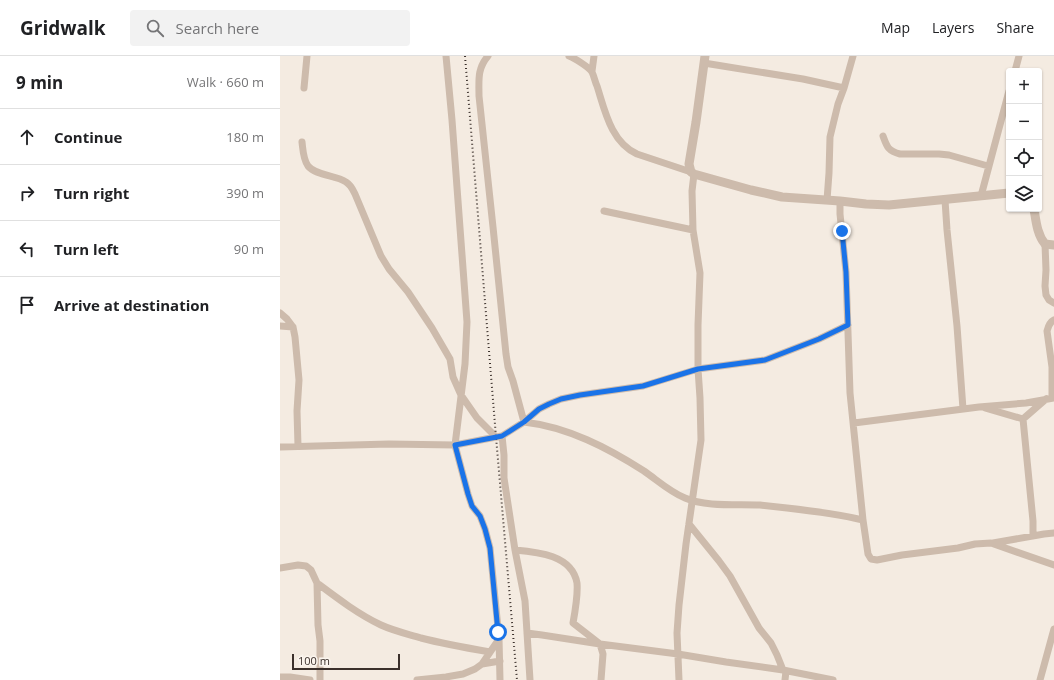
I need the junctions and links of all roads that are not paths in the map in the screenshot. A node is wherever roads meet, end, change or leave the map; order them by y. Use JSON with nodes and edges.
{"nodes":[{"id":1,"x":307,"y":56,"type":"edge"},
{"id":2,"x":446,"y":56,"type":"edge"},
{"id":3,"x":488,"y":56,"type":"edge"},
{"id":4,"x":569,"y":56,"type":"edge"},
{"id":5,"x":594,"y":56,"type":"edge"},
{"id":6,"x":853,"y":56,"type":"edge"},
{"id":7,"x":1019,"y":56,"type":"edge"},
{"id":8,"x":704,"y":60,"type":"edge"},
{"id":9,"x":1016,"y":68,"type":"edge"},
{"id":10,"x":592,"y":71,"type":"junction"},
{"id":11,"x":304,"y":88,"type":"dead end"},
{"id":12,"x":844,"y":88,"type":"junction"},
{"id":13,"x":1006,"y":102,"type":"edge"},
{"id":14,"x":883,"y":136,"type":"dead end"},
{"id":15,"x":302,"y":142,"type":"dead end"},
{"id":16,"x":988,"y":166,"type":"junction"},
{"id":17,"x":692,"y":173,"type":"junction"},
{"id":18,"x":1006,"y":193,"type":"edge"},
{"id":19,"x":981,"y":196,"type":"junction"},
{"id":20,"x":827,"y":200,"type":"junction"},
{"id":21,"x":945,"y":200,"type":"junction"},
{"id":22,"x":840,"y":201,"type":"junction"},
{"id":23,"x":604,"y":211,"type":"dead end"},
{"id":24,"x":1035,"y":212,"type":"edge"},
{"id":25,"x":693,"y":230,"type":"junction"},
{"id":26,"x":1049,"y":244,"type":"edge"},
{"id":27,"x":1054,"y":303,"type":"edge"},
{"id":28,"x":280,"y":313,"type":"edge"},
{"id":29,"x":1054,"y":320,"type":"edge"},
{"id":30,"x":848,"y":325,"type":"junction"},
{"id":31,"x":280,"y":326,"type":"edge"},
{"id":32,"x":293,"y":327,"type":"junction"},
{"id":33,"x":698,"y":369,"type":"junction"},
{"id":34,"x":461,"y":395,"type":"junction"},
{"id":35,"x":1051,"y":398,"type":"edge"},
{"id":36,"x":979,"y":407,"type":"junction"},
{"id":37,"x":963,"y":409,"type":"junction"},
{"id":38,"x":1024,"y":419,"type":"junction"},
{"id":39,"x":524,"y":422,"type":"junction"},
{"id":40,"x":854,"y":423,"type":"junction"},
{"id":41,"x":499,"y":437,"type":"junction"},
{"id":42,"x":455,"y":445,"type":"junction"},
{"id":43,"x":298,"y":446,"type":"junction"},
{"id":44,"x":280,"y":447,"type":"edge"},
{"id":45,"x":693,"y":500,"type":"junction"},
{"id":46,"x":863,"y":520,"type":"junction"},
{"id":47,"x":689,"y":524,"type":"junction"},
{"id":48,"x":1054,"y":534,"type":"edge"},
{"id":49,"x":1033,"y":536,"type":"junction"},
{"id":50,"x":991,"y":543,"type":"junction"},
{"id":51,"x":515,"y":550,"type":"junction"},
{"id":52,"x":1054,"y":565,"type":"edge"},
{"id":53,"x":280,"y":568,"type":"edge"},
{"id":54,"x":317,"y":583,"type":"junction"},
{"id":55,"x":1054,"y":629,"type":"edge"},
{"id":56,"x":527,"y":634,"type":"junction"},
{"id":57,"x":499,"y":638,"type":"junction"},
{"id":58,"x":600,"y":644,"type":"junction"},
{"id":59,"x":490,"y":652,"type":"junction"},
{"id":60,"x":678,"y":654,"type":"junction"},
{"id":61,"x":500,"y":661,"type":"junction"},
{"id":62,"x":482,"y":664,"type":"junction"},
{"id":63,"x":785,"y":670,"type":"junction"},
{"id":64,"x":280,"y":677,"type":"edge"},
{"id":65,"x":459,"y":677,"type":"edge"},
{"id":66,"x":310,"y":680,"type":"edge"},
{"id":67,"x":320,"y":680,"type":"edge"},
{"id":68,"x":417,"y":680,"type":"edge"},
{"id":69,"x":500,"y":680,"type":"edge"},
{"id":70,"x":530,"y":680,"type":"edge"},
{"id":71,"x":601,"y":680,"type":"edge"},
{"id":72,"x":679,"y":680,"type":"edge"},
{"id":73,"x":785,"y":680,"type":"edge"},
{"id":74,"x":833,"y":680,"type":"edge"},
{"id":75,"x":1040,"y":680,"type":"edge"}],
"edges":[{"from":1,"to":11,"type":"street"},
{"from":2,"to":34,"type":"street"},
{"from":3,"to":39,"type":"street"},
{"from":4,"to":10,"type":"street"},
{"from":5,"to":10,"type":"street"},
{"from":6,"to":12,"type":"street"},
{"from":7,"to":9,"type":"street"},
{"from":8,"to":12,"type":"street"},
{"from":8,"to":17,"type":"street"},
{"from":10,"to":17,"type":"street"},
{"from":12,"to":20,"type":"street"},
{"from":13,"to":16,"type":"street"},
{"from":14,"to":16,"type":"street"},
{"from":15,"to":34,"type":"street"},
{"from":16,"to":19,"type":"street"},
{"from":17,"to":20,"type":"street"},
{"from":17,"to":25,"type":"street"},
{"from":18,"to":19,"type":"street"},
{"from":19,"to":21,"type":"street"},
{"from":20,"to":22,"type":"street"},
{"from":21,"to":22,"type":"street"},
{"from":21,"to":37,"type":"street"},
{"from":22,"to":30,"type":"street"},
{"from":23,"to":25,"type":"street"},
{"from":24,"to":26,"type":"street"},
{"from":25,"to":33,"type":"street"},
{"from":26,"to":27,"type":"street"},
{"from":28,"to":32,"type":"street"},
{"from":29,"to":35,"type":"street"},
{"from":30,"to":33,"type":"street"},
{"from":30,"to":40,"type":"street"},
{"from":31,"to":32,"type":"street"},
{"from":32,"to":43,"type":"street"},
{"from":33,"to":39,"type":"street"},
{"from":33,"to":45,"type":"street"},
{"from":34,"to":41,"type":"street"},
{"from":34,"to":42,"type":"street"},
{"from":35,"to":36,"type":"street"},
{"from":35,"to":38,"type":"street"},
{"from":36,"to":37,"type":"street"},
{"from":36,"to":38,"type":"street"},
{"from":37,"to":40,"type":"street"},
{"from":38,"to":49,"type":"street"},
{"from":39,"to":41,"type":"street"},
{"from":39,"to":45,"type":"street"},
{"from":40,"to":46,"type":"street"},
{"from":41,"to":42,"type":"street"},
{"from":41,"to":51,"type":"street"},
{"from":42,"to":43,"type":"street"},
{"from":42,"to":57,"type":"street"},
{"from":43,"to":44,"type":"street"},
{"from":45,"to":46,"type":"street"},
{"from":45,"to":47,"type":"street"},
{"from":46,"to":50,"type":"street"},
{"from":47,"to":60,"type":"street"},
{"from":47,"to":63,"type":"street"},
{"from":48,"to":49,"type":"street"},
{"from":49,"to":50,"type":"street"},
{"from":50,"to":52,"type":"street"},
{"from":51,"to":56,"type":"street"},
{"from":51,"to":58,"type":"street"},
{"from":53,"to":54,"type":"street"},
{"from":54,"to":59,"type":"street"},
{"from":54,"to":67,"type":"street"},
{"from":55,"to":75,"type":"street"},
{"from":56,"to":58,"type":"street"},
{"from":56,"to":70,"type":"street"},
{"from":57,"to":59,"type":"street"},
{"from":57,"to":61,"type":"street"},
{"from":58,"to":60,"type":"street"},
{"from":58,"to":71,"type":"street"},
{"from":59,"to":62,"type":"street"},
{"from":60,"to":63,"type":"street"},
{"from":60,"to":72,"type":"street"},
{"from":61,"to":62,"type":"street"},
{"from":61,"to":69,"type":"street"},
{"from":62,"to":65,"type":"street"},
{"from":63,"to":73,"type":"street"},
{"from":63,"to":74,"type":"street"},
{"from":64,"to":66,"type":"street"},
{"from":65,"to":68,"type":"street"}]}
